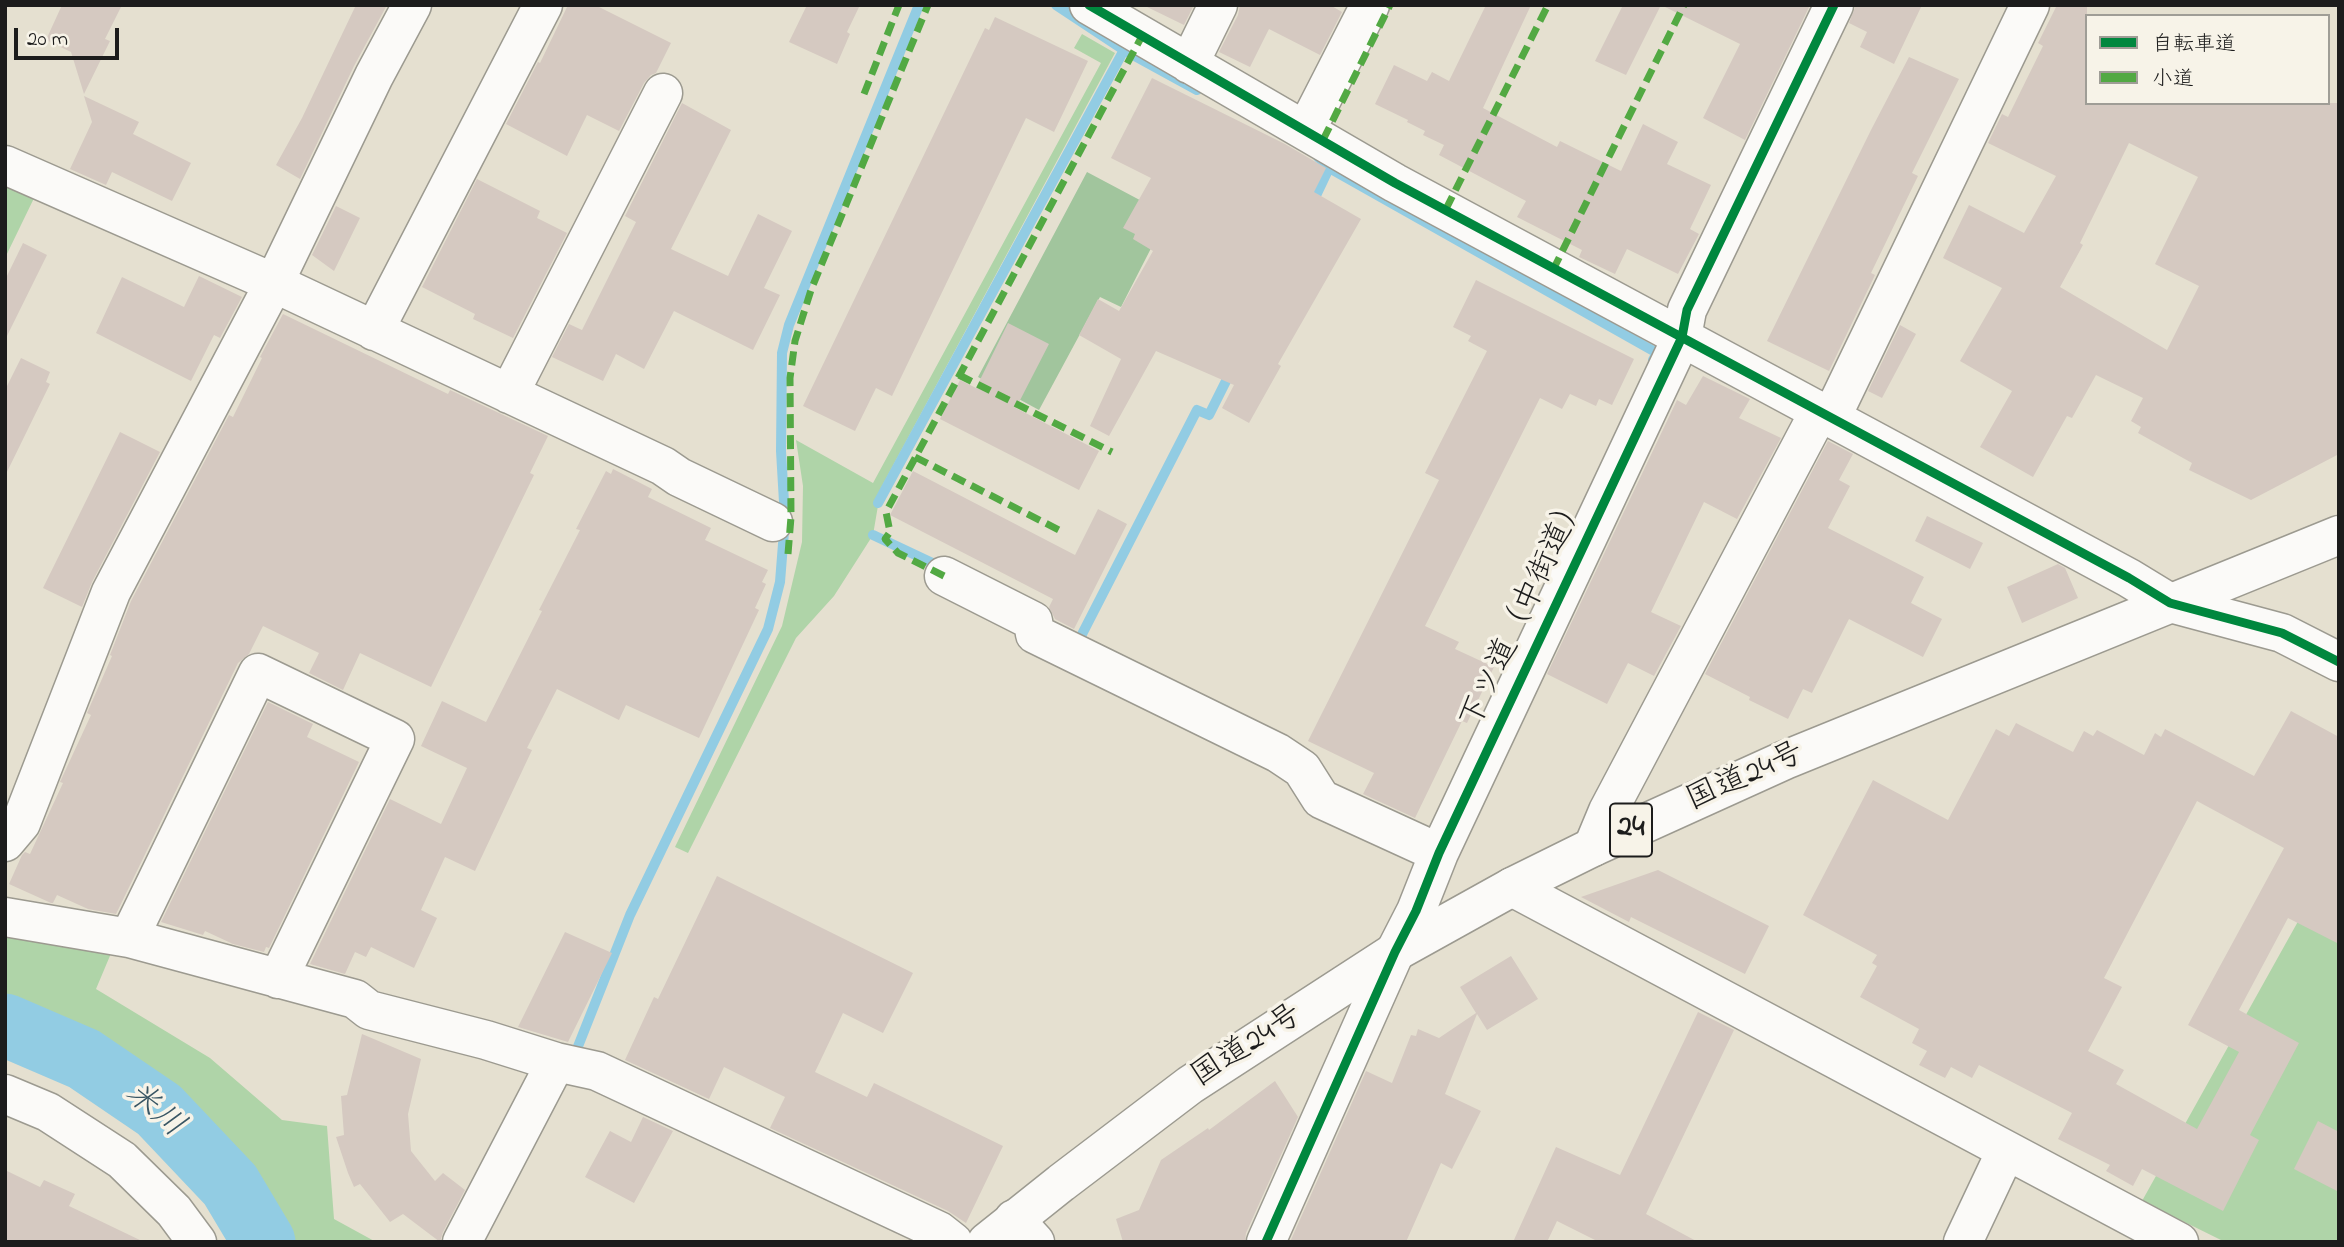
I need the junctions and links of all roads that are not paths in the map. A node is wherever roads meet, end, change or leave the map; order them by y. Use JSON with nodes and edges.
{"nodes":[{"id":1,"x":412,"y":5,"type":"edge"},
{"id":2,"x":543,"y":5,"type":"edge"},
{"id":3,"x":1089,"y":5,"type":"edge"},
{"id":4,"x":1218,"y":5,"type":"edge"},
{"id":5,"x":1370,"y":5,"type":"edge"},
{"id":6,"x":1834,"y":5,"type":"edge"},
{"id":7,"x":2030,"y":5,"type":"edge"},
{"id":8,"x":1189,"y":64,"type":"junction"},
{"id":9,"x":663,"y":93,"type":"dead end"},
{"id":10,"x":1306,"y":130,"type":"junction"},
{"id":11,"x":5,"y":165,"type":"edge"},
{"id":12,"x":274,"y":283,"type":"junction"},
{"id":13,"x":374,"y":331,"type":"junction"},
{"id":14,"x":1682,"y":337,"type":"junction"},
{"id":15,"x":509,"y":394,"type":"junction"},
{"id":16,"x":1825,"y":415,"type":"junction"},
{"id":17,"x":773,"y":522,"type":"dead end"},
{"id":18,"x":2339,"y":535,"type":"edge"},
{"id":19,"x":944,"y":576,"type":"dead end"},
{"id":20,"x":2170,"y":603,"type":"junction"},
{"id":21,"x":2339,"y":662,"type":"edge"},
{"id":22,"x":5,"y":842,"type":"edge"},
{"id":23,"x":1593,"y":847,"type":"junction"},
{"id":24,"x":1438,"y":853,"type":"junction"},
{"id":25,"x":1512,"y":887,"type":"junction"},
{"id":26,"x":5,"y":917,"type":"edge"},
{"id":27,"x":129,"y":938,"type":"junction"},
{"id":28,"x":1395,"y":952,"type":"junction"},
{"id":29,"x":278,"y":979,"type":"junction"},
{"id":30,"x":556,"y":1062,"type":"junction"},
{"id":31,"x":5,"y":1094,"type":"edge"},
{"id":32,"x":2006,"y":1150,"type":"junction"},
{"id":33,"x":1012,"y":1234,"type":"edge"},
{"id":34,"x":197,"y":1242,"type":"edge"},
{"id":35,"x":462,"y":1242,"type":"edge"},
{"id":36,"x":953,"y":1242,"type":"edge"},
{"id":37,"x":1266,"y":1242,"type":"edge"},
{"id":38,"x":1962,"y":1242,"type":"edge"},
{"id":39,"x":2179,"y":1242,"type":"edge"}],
"edges":[{"from":1,"to":12,"type":"main road"},
{"from":2,"to":13,"type":"main road"},
{"from":3,"to":8,"type":"main road"},
{"from":4,"to":8,"type":"main road"},
{"from":5,"to":10,"type":"main road"},
{"from":6,"to":14,"type":"main road","name":"下ツ道（中街道）"},
{"from":7,"to":16,"type":"main road"},
{"from":8,"to":10,"type":"main road"},
{"from":9,"to":15,"type":"main road"},
{"from":10,"to":14,"type":"main road"},
{"from":11,"to":12,"type":"main road"},
{"from":12,"to":13,"type":"main road"},
{"from":12,"to":22,"type":"main road"},
{"from":13,"to":15,"type":"main road"},
{"from":14,"to":16,"type":"main road"},
{"from":14,"to":24,"type":"main road","name":"下ツ道（中街道）"},
{"from":15,"to":17,"type":"main road"},
{"from":16,"to":20,"type":"main road"},
{"from":16,"to":23,"type":"main road"},
{"from":18,"to":20,"type":"main road","name":"国道24号","number":"24"},
{"from":19,"to":24,"type":"main road"},
{"from":20,"to":21,"type":"main road"},
{"from":20,"to":23,"type":"main road","name":"国道24号","number":"24"},
{"from":23,"to":25,"type":"main road","name":"国道24号","number":"24"},
{"from":24,"to":28,"type":"main road","name":"下ツ道（中街道）"},
{"from":25,"to":28,"type":"main road","name":"国道24号","number":"24"},
{"from":25,"to":32,"type":"main road"},
{"from":26,"to":27,"type":"main road"},
{"from":27,"to":29,"type":"main road"},
{"from":27,"to":29,"type":"main road"},
{"from":28,"to":33,"type":"main road","name":"国道24号","number":"24"},
{"from":28,"to":37,"type":"main road","name":"下ツ道（中街道）"},
{"from":29,"to":30,"type":"main road"},
{"from":30,"to":35,"type":"main road"},
{"from":30,"to":36,"type":"main road"},
{"from":31,"to":34,"type":"main road"},
{"from":32,"to":38,"type":"main road"},
{"from":32,"to":39,"type":"main road"}]}
